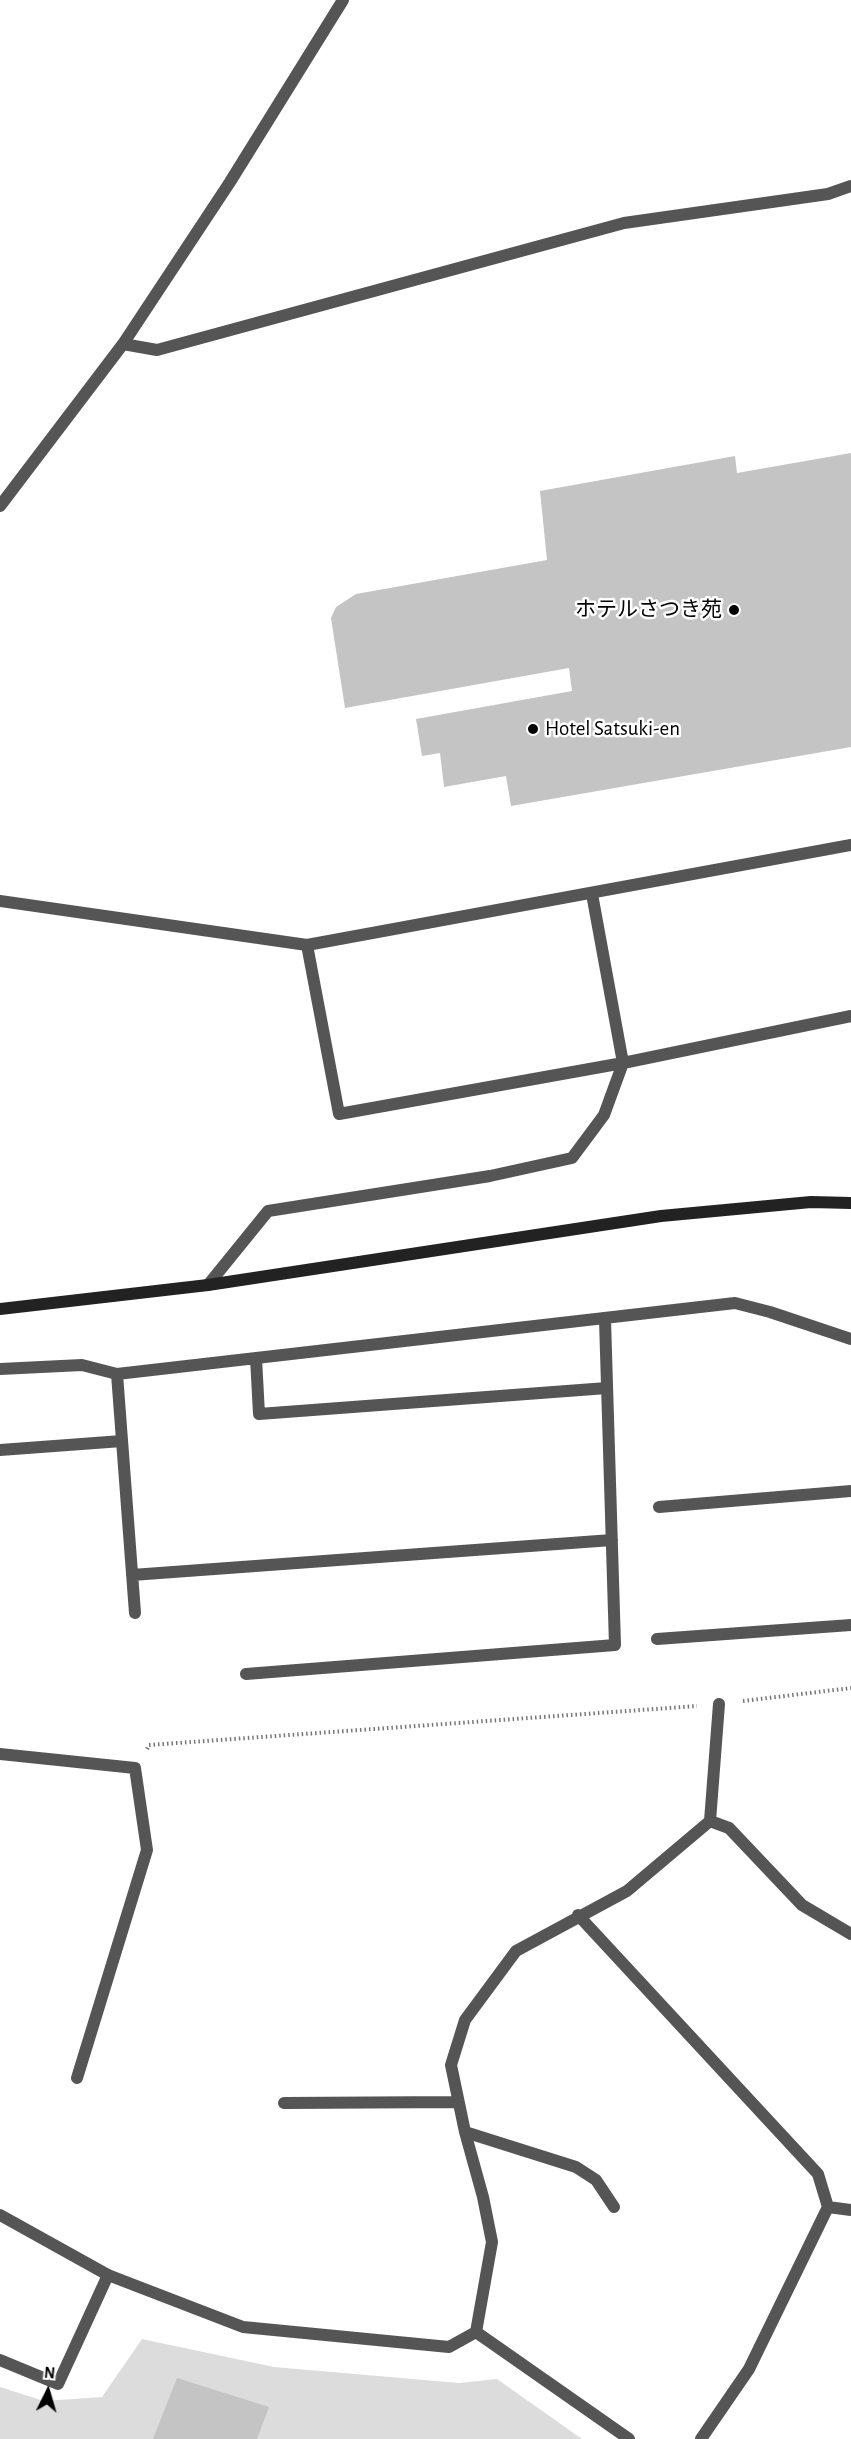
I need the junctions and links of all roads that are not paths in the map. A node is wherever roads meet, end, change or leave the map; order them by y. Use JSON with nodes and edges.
{"nodes":[{"id":1,"x":343,"y":0,"type":"edge"},
{"id":2,"x":851,"y":186,"type":"edge"},
{"id":3,"x":123,"y":344,"type":"junction"},
{"id":4,"x":0,"y":506,"type":"edge"},
{"id":5,"x":851,"y":845,"type":"edge"},
{"id":6,"x":592,"y":894,"type":"junction"},
{"id":7,"x":0,"y":901,"type":"edge"},
{"id":8,"x":307,"y":945,"type":"junction"},
{"id":9,"x":851,"y":1016,"type":"edge"},
{"id":10,"x":623,"y":1063,"type":"junction"},
{"id":11,"x":851,"y":1203,"type":"edge"},
{"id":12,"x":208,"y":1285,"type":"junction"},
{"id":13,"x":0,"y":1309,"type":"edge"},
{"id":14,"x":605,"y":1320,"type":"junction"},
{"id":15,"x":851,"y":1339,"type":"edge"},
{"id":16,"x":256,"y":1358,"type":"junction"},
{"id":17,"x":0,"y":1369,"type":"edge"},
{"id":18,"x":117,"y":1374,"type":"junction"},
{"id":19,"x":607,"y":1388,"type":"junction"},
{"id":20,"x":122,"y":1441,"type":"junction"},
{"id":21,"x":0,"y":1450,"type":"edge"},
{"id":22,"x":851,"y":1491,"type":"edge"},
{"id":23,"x":659,"y":1507,"type":"dead end"},
{"id":24,"x":612,"y":1540,"type":"junction"},
{"id":25,"x":132,"y":1575,"type":"junction"},
{"id":26,"x":135,"y":1613,"type":"dead end"},
{"id":27,"x":851,"y":1625,"type":"edge"},
{"id":28,"x":657,"y":1639,"type":"dead end"},
{"id":29,"x":246,"y":1674,"type":"dead end"},
{"id":30,"x":719,"y":1704,"type":"road end"},
{"id":31,"x":0,"y":1754,"type":"edge"},
{"id":32,"x":710,"y":1821,"type":"junction"},
{"id":33,"x":578,"y":1915,"type":"junction"},
{"id":34,"x":851,"y":1934,"type":"edge"},
{"id":35,"x":77,"y":2078,"type":"dead end"},
{"id":36,"x":458,"y":2102,"type":"junction"},
{"id":37,"x":284,"y":2103,"type":"dead end"},
{"id":38,"x":465,"y":2132,"type":"junction"},
{"id":39,"x":614,"y":2207,"type":"dead end"},
{"id":40,"x":828,"y":2207,"type":"junction"},
{"id":41,"x":851,"y":2210,"type":"edge"},
{"id":42,"x":0,"y":2215,"type":"edge"},
{"id":43,"x":108,"y":2275,"type":"junction"},
{"id":44,"x":476,"y":2332,"type":"junction"},
{"id":45,"x":0,"y":2360,"type":"edge"},
{"id":46,"x":629,"y":2439,"type":"edge"},
{"id":47,"x":701,"y":2439,"type":"edge"}],
"edges":[{"from":1,"to":3,"type":"street"},
{"from":2,"to":3,"type":"street"},
{"from":3,"to":4,"type":"street"},
{"from":5,"to":6,"type":"street"},
{"from":6,"to":8,"type":"street"},
{"from":6,"to":10,"type":"street"},
{"from":7,"to":8,"type":"street"},
{"from":8,"to":10,"type":"street"},
{"from":9,"to":10,"type":"street"},
{"from":10,"to":12,"type":"street"},
{"from":11,"to":12,"type":"street"},
{"from":12,"to":13,"type":"street"},
{"from":14,"to":15,"type":"street"},
{"from":14,"to":16,"type":"street"},
{"from":14,"to":19,"type":"street"},
{"from":16,"to":18,"type":"street"},
{"from":16,"to":19,"type":"street"},
{"from":17,"to":18,"type":"street"},
{"from":18,"to":20,"type":"street"},
{"from":19,"to":24,"type":"street"},
{"from":20,"to":21,"type":"street"},
{"from":20,"to":25,"type":"street"},
{"from":22,"to":23,"type":"street"},
{"from":24,"to":25,"type":"street"},
{"from":24,"to":29,"type":"street"},
{"from":25,"to":26,"type":"street"},
{"from":27,"to":28,"type":"street"},
{"from":30,"to":32,"type":"street"},
{"from":31,"to":35,"type":"street"},
{"from":32,"to":33,"type":"street"},
{"from":32,"to":34,"type":"street"},
{"from":33,"to":36,"type":"street"},
{"from":33,"to":40,"type":"street"},
{"from":36,"to":37,"type":"street"},
{"from":36,"to":38,"type":"street"},
{"from":38,"to":39,"type":"street"},
{"from":38,"to":44,"type":"street"},
{"from":40,"to":41,"type":"street"},
{"from":40,"to":47,"type":"street"},
{"from":42,"to":43,"type":"street"},
{"from":43,"to":44,"type":"street"},
{"from":43,"to":45,"type":"street"},
{"from":44,"to":46,"type":"street"}]}
